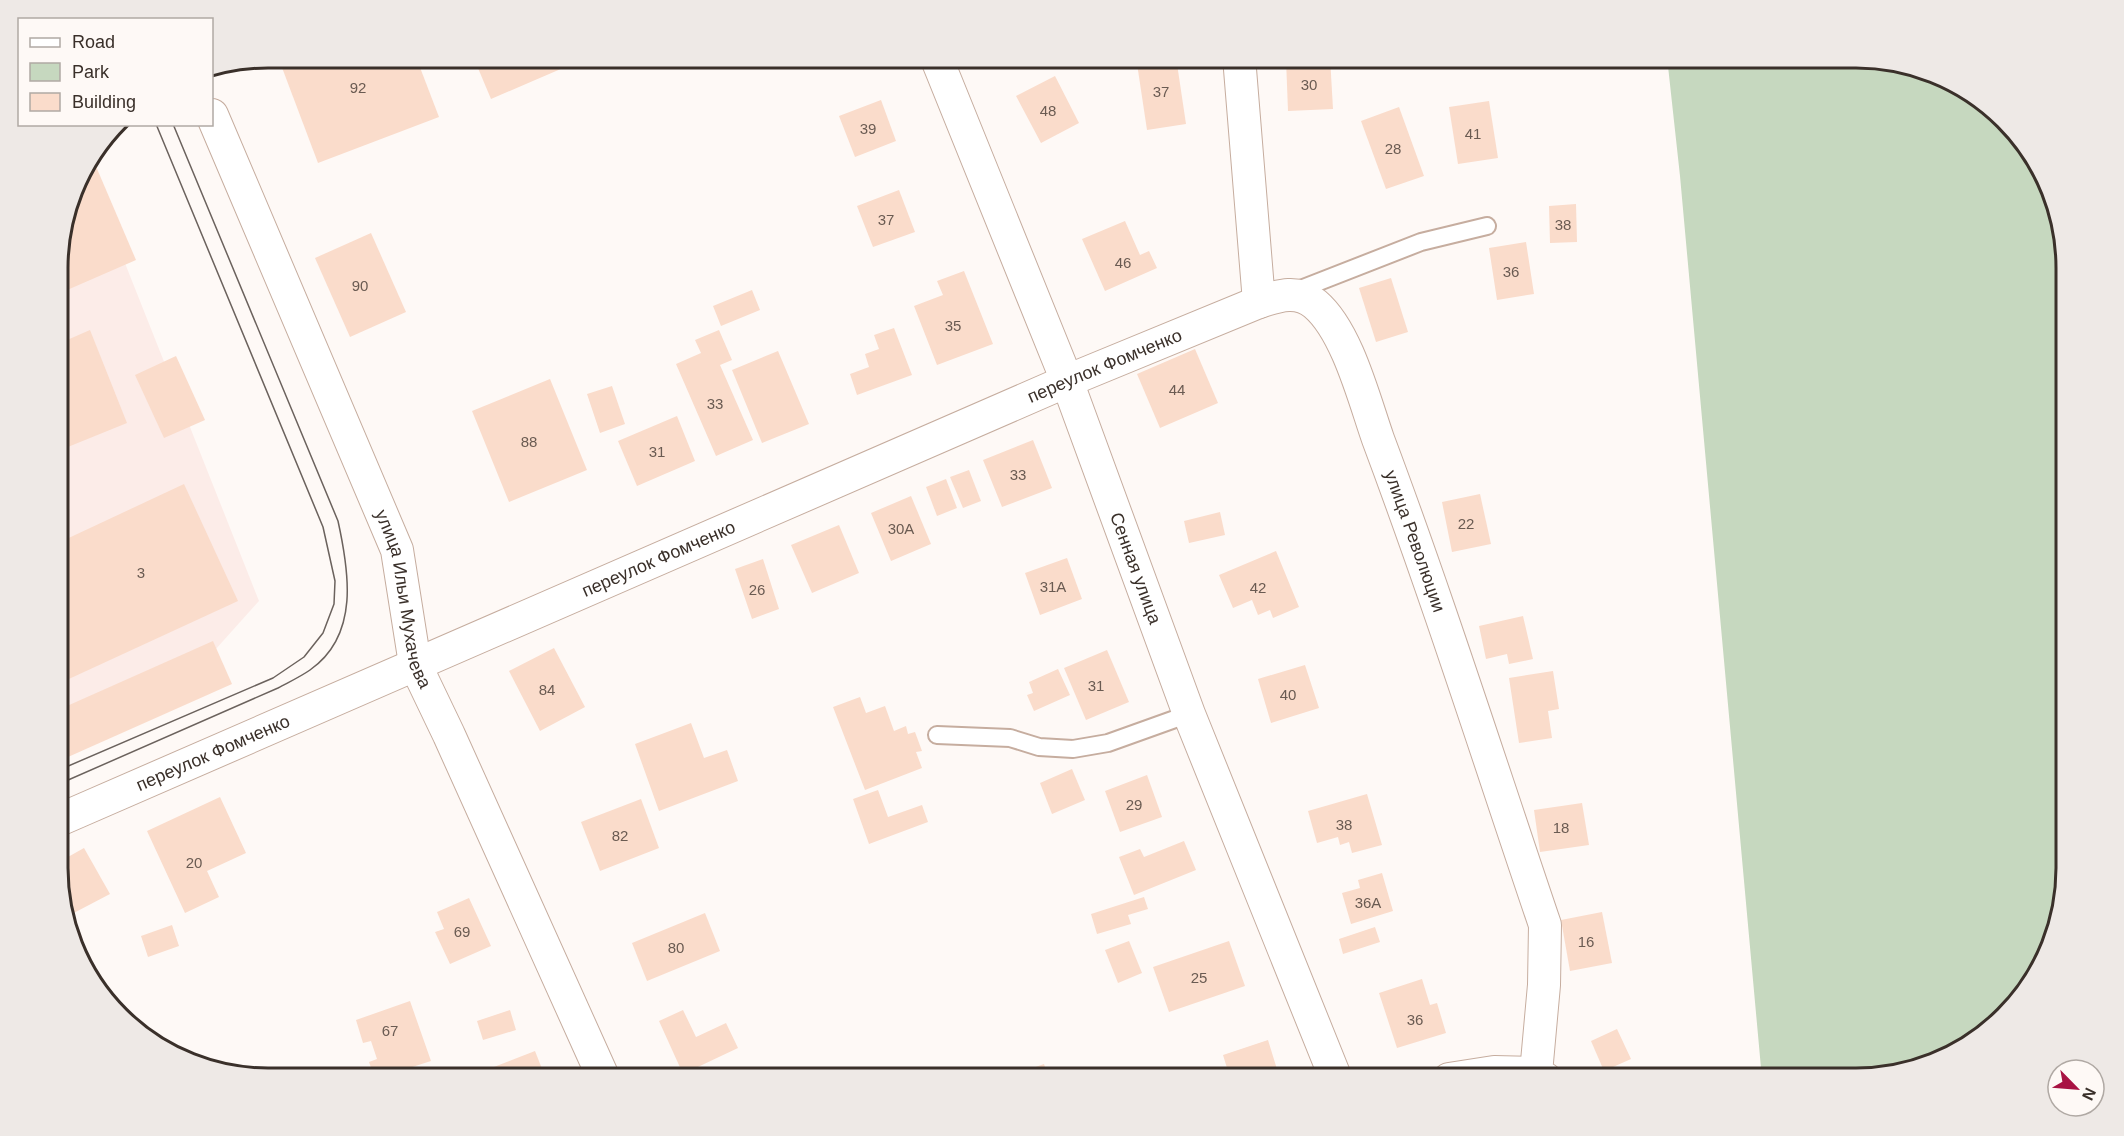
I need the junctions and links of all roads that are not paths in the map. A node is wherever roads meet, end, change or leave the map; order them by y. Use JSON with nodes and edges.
{"nodes":[{"id":1,"x":940,"y":68,"type":"edge"},
{"id":2,"x":1241,"y":68,"type":"edge"},
{"id":3,"x":213,"y":117,"type":"edge"},
{"id":4,"x":1487,"y":226,"type":"dead end"},
{"id":5,"x":1273,"y":298,"type":"junction"},
{"id":6,"x":1068,"y":381,"type":"junction"},
{"id":7,"x":415,"y":664,"type":"junction"},
{"id":8,"x":1189,"y":714,"type":"junction"},
{"id":9,"x":937,"y":735,"type":"dead end"},
{"id":10,"x":68,"y":815,"type":"edge"},
{"id":11,"x":599,"y":1068,"type":"edge"},
{"id":12,"x":1332,"y":1068,"type":"edge"},
{"id":13,"x":1541,"y":1068,"type":"edge"}],
"edges":[{"from":1,"to":6,"type":"street","name":"Сенная улица"},
{"from":2,"to":5,"type":"street"},
{"from":3,"to":7,"type":"street","name":"улица Ильи Мухачева"},
{"from":4,"to":5,"type":"lane"},
{"from":5,"to":6,"type":"street","name":"переулок Фомченко"},
{"from":5,"to":13,"type":"street","name":"улица Революции"},
{"from":6,"to":7,"type":"street","name":"переулок Фомченко"},
{"from":6,"to":8,"type":"street","name":"Сенная улица"},
{"from":7,"to":10,"type":"street","name":"переулок Фомченко"},
{"from":7,"to":11,"type":"street","name":"улица Ильи Мухачева"},
{"from":8,"to":9,"type":"lane"},
{"from":8,"to":12,"type":"street","name":"Сенная улица"}]}
